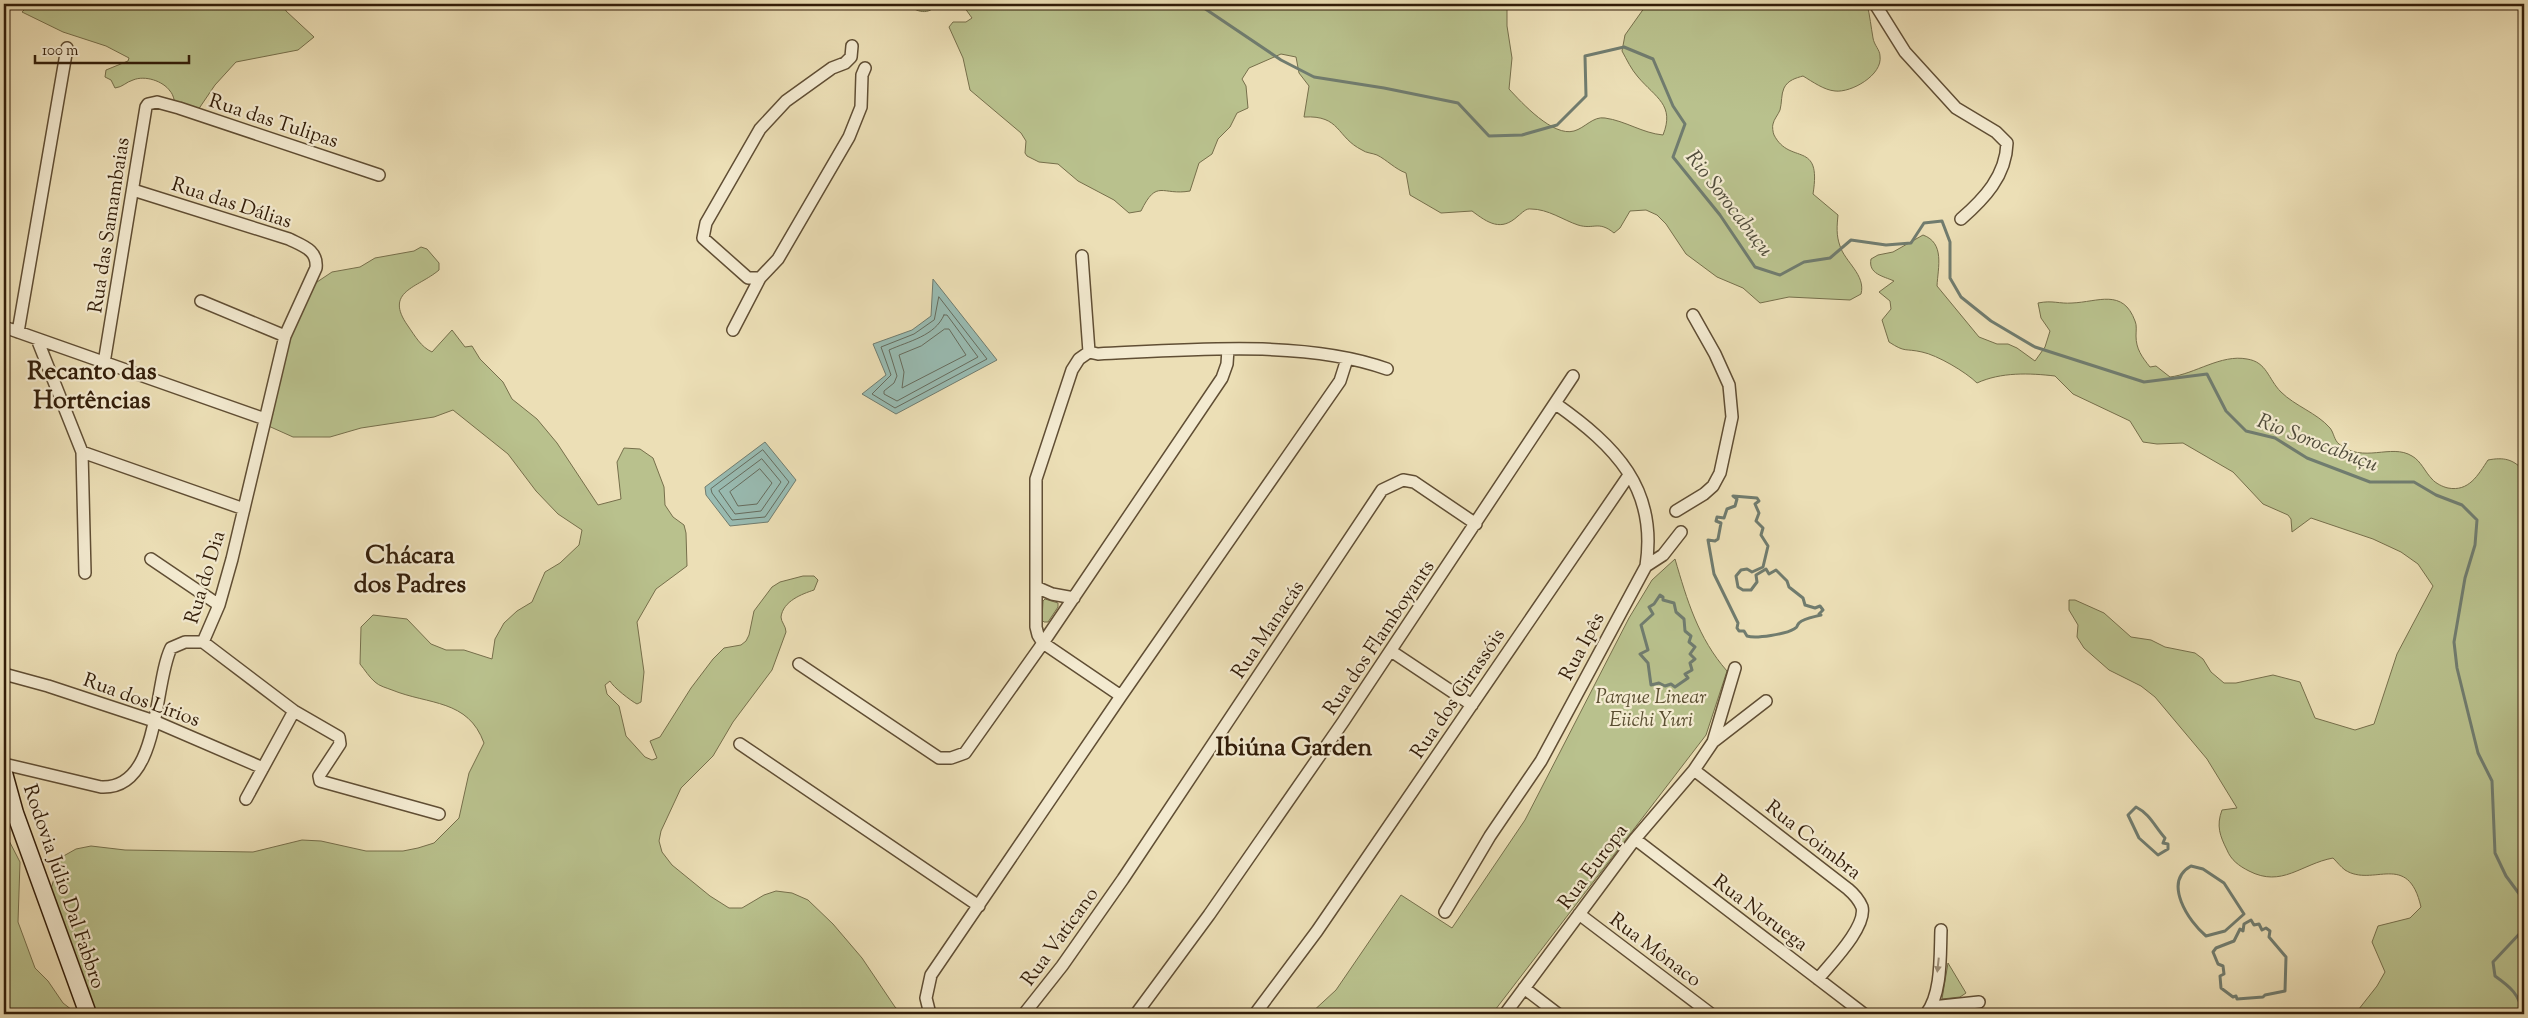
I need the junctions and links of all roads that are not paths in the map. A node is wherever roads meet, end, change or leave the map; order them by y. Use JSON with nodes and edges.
{"nodes":[{"id":1,"x":1875,"y":4,"type":"edge"},
{"id":2,"x":852,"y":46,"type":"dead end"},
{"id":3,"x":67,"y":48,"type":"dead end"},
{"id":4,"x":865,"y":68,"type":"dead end"},
{"id":5,"x":157,"y":102,"type":"joint"},
{"id":6,"x":380,"y":175,"type":"dead end"},
{"id":7,"x":134,"y":190,"type":"junction"},
{"id":8,"x":1961,"y":219,"type":"dead end"},
{"id":9,"x":316,"y":254,"type":"joint"},
{"id":10,"x":1082,"y":256,"type":"dead end"},
{"id":11,"x":760,"y":278,"type":"junction"},
{"id":12,"x":201,"y":301,"type":"dead end"},
{"id":13,"x":1693,"y":315,"type":"dead end"},
{"id":14,"x":4,"y":327,"type":"edge"},
{"id":15,"x":733,"y":330,"type":"dead end"},
{"id":16,"x":18,"y":332,"type":"junction"},
{"id":17,"x":285,"y":336,"type":"junction"},
{"id":18,"x":37,"y":339,"type":"junction"},
{"id":19,"x":1228,"y":350,"type":"junction"},
{"id":20,"x":1089,"y":352,"type":"junction"},
{"id":21,"x":1347,"y":358,"type":"junction"},
{"id":22,"x":104,"y":363,"type":"junction"},
{"id":23,"x":1387,"y":369,"type":"dead end"},
{"id":24,"x":1573,"y":376,"type":"dead end"},
{"id":25,"x":1556,"y":404,"type":"junction"},
{"id":26,"x":265,"y":419,"type":"junction"},
{"id":27,"x":82,"y":452,"type":"junction"},
{"id":28,"x":1629,"y":475,"type":"junction"},
{"id":29,"x":244,"y":509,"type":"junction"},
{"id":30,"x":1676,"y":510,"type":"dead end"},
{"id":31,"x":1476,"y":524,"type":"junction"},
{"id":32,"x":1681,"y":532,"type":"dead end"},
{"id":33,"x":151,"y":559,"type":"dead end"},
{"id":34,"x":1646,"y":566,"type":"junction"},
{"id":35,"x":85,"y":573,"type":"dead end"},
{"id":36,"x":1036,"y":587,"type":"junction"},
{"id":37,"x":1074,"y":598,"type":"junction"},
{"id":38,"x":219,"y":605,"type":"junction"},
{"id":39,"x":203,"y":642,"type":"junction"},
{"id":40,"x":1043,"y":643,"type":"junction"},
{"id":41,"x":1391,"y":651,"type":"junction"},
{"id":42,"x":798,"y":664,"type":"dead end"},
{"id":43,"x":1735,"y":668,"type":"dead end"},
{"id":44,"x":4,"y":674,"type":"edge"},
{"id":45,"x":1121,"y":696,"type":"junction"},
{"id":46,"x":1766,"y":701,"type":"dead end"},
{"id":47,"x":1472,"y":705,"type":"junction"},
{"id":48,"x":294,"y":711,"type":"junction"},
{"id":49,"x":154,"y":721,"type":"junction"},
{"id":50,"x":1713,"y":742,"type":"junction"},
{"id":51,"x":740,"y":744,"type":"dead end"},
{"id":52,"x":4,"y":764,"type":"edge"},
{"id":53,"x":263,"y":768,"type":"junction"},
{"id":54,"x":1694,"y":770,"type":"junction"},
{"id":55,"x":4,"y":772,"type":"edge"},
{"id":56,"x":246,"y":799,"type":"dead end"},
{"id":57,"x":439,"y":814,"type":"dead end"},
{"id":58,"x":1635,"y":839,"type":"junction"},
{"id":59,"x":1123,"y":879,"type":"joint"},
{"id":60,"x":979,"y":906,"type":"junction"},
{"id":61,"x":1445,"y":912,"type":"dead end"},
{"id":62,"x":1579,"y":914,"type":"junction"},
{"id":63,"x":1941,"y":930,"type":"dead end"},
{"id":64,"x":1818,"y":979,"type":"junction"},
{"id":65,"x":1524,"y":988,"type":"junction"},
{"id":66,"x":1979,"y":1002,"type":"dead end"},
{"id":67,"x":928,"y":1009,"type":"edge"},
{"id":68,"x":1929,"y":1011,"type":"edge"},
{"id":69,"x":88,"y":1014,"type":"edge"},
{"id":70,"x":1024,"y":1014,"type":"edge"},
{"id":71,"x":1136,"y":1014,"type":"edge"},
{"id":72,"x":1255,"y":1014,"type":"edge"},
{"id":73,"x":1505,"y":1014,"type":"edge"},
{"id":74,"x":1558,"y":1014,"type":"edge"},
{"id":75,"x":1711,"y":1014,"type":"edge"},
{"id":76,"x":1864,"y":1014,"type":"edge"}],
"edges":[{"from":1,"to":8,"type":"street"},
{"from":2,"to":11,"type":"street"},
{"from":3,"to":16,"type":"street"},
{"from":4,"to":11,"type":"street"},
{"from":5,"to":6,"type":"street","name":"Rua das Tulipas"},
{"from":5,"to":7,"type":"street","name":"Rua das Samambaias"},
{"from":7,"to":9,"type":"street","name":"Rua das Dálias"},
{"from":7,"to":22,"type":"street","name":"Rua das Samambaias"},
{"from":9,"to":17,"type":"street","name":"Rua do Dia"},
{"from":10,"to":20,"type":"street"},
{"from":11,"to":15,"type":"street"},
{"from":12,"to":17,"type":"street"},
{"from":13,"to":30,"type":"street"},
{"from":14,"to":16,"type":"street"},
{"from":16,"to":18,"type":"street"},
{"from":17,"to":26,"type":"street","name":"Rua do Dia"},
{"from":18,"to":22,"type":"street"},
{"from":18,"to":27,"type":"street"},
{"from":19,"to":20,"type":"street"},
{"from":19,"to":21,"type":"street"},
{"from":19,"to":37,"type":"street"},
{"from":20,"to":36,"type":"street"},
{"from":21,"to":23,"type":"street"},
{"from":21,"to":45,"type":"street"},
{"from":22,"to":26,"type":"street"},
{"from":24,"to":25,"type":"street","name":"Rua dos Flamboyants"},
{"from":25,"to":28,"type":"street","name":"Rua Ipês"},
{"from":25,"to":31,"type":"street","name":"Rua dos Flamboyants"},
{"from":26,"to":29,"type":"street","name":"Rua do Dia"},
{"from":27,"to":29,"type":"street"},
{"from":27,"to":35,"type":"street"},
{"from":28,"to":34,"type":"street","name":"Rua Ipês"},
{"from":28,"to":47,"type":"street","name":"Rua dos Girassóis"},
{"from":29,"to":38,"type":"street","name":"Rua do Dia"},
{"from":31,"to":41,"type":"street","name":"Rua dos Flamboyants"},
{"from":31,"to":59,"type":"street","name":"Rua Manacás"},
{"from":32,"to":34,"type":"street"},
{"from":33,"to":38,"type":"street"},
{"from":34,"to":61,"type":"street","name":"Rua Ipês"},
{"from":36,"to":37,"type":"street"},
{"from":36,"to":40,"type":"street"},
{"from":37,"to":40,"type":"street"},
{"from":38,"to":39,"type":"street","name":"Rua do Dia"},
{"from":39,"to":48,"type":"street","name":"Rua do Dia"},
{"from":39,"to":49,"type":"street"},
{"from":40,"to":42,"type":"street"},
{"from":40,"to":45,"type":"street"},
{"from":41,"to":47,"type":"street"},
{"from":41,"to":71,"type":"street","name":"Rua dos Flamboyants"},
{"from":43,"to":50,"type":"street","name":"Rua Europa"},
{"from":44,"to":49,"type":"street","name":"Rua dos Lírios"},
{"from":45,"to":60,"type":"street"},
{"from":46,"to":50,"type":"street","name":"Rua Europa"},
{"from":47,"to":72,"type":"street","name":"Rua dos Girassóis"},
{"from":48,"to":53,"type":"street"},
{"from":48,"to":57,"type":"street","name":"Rua do Dia"},
{"from":49,"to":52,"type":"street"},
{"from":49,"to":53,"type":"street","name":"Rua dos Lírios"},
{"from":50,"to":54,"type":"street","name":"Rua Europa"},
{"from":51,"to":60,"type":"street"},
{"from":53,"to":56,"type":"street"},
{"from":54,"to":58,"type":"street","name":"Rua Europa"},
{"from":54,"to":64,"type":"street","name":"Rua Coimbra"},
{"from":55,"to":69,"type":"main road","name":"Rodovia Júlio Dal Fabbro"},
{"from":58,"to":62,"type":"street","name":"Rua Europa"},
{"from":58,"to":64,"type":"street","name":"Rua Noruega"},
{"from":59,"to":70,"type":"street","name":"Rua Vaticano"},
{"from":60,"to":67,"type":"street"},
{"from":62,"to":65,"type":"street","name":"Rua Europa"},
{"from":62,"to":75,"type":"street","name":"Rua Mônaco"},
{"from":63,"to":68,"type":"street","one_way":true},
{"from":64,"to":76,"type":"street","name":"Rua Noruega"},
{"from":65,"to":73,"type":"street","name":"Rua Europa"},
{"from":65,"to":74,"type":"street"},
{"from":66,"to":68,"type":"street"}]}
